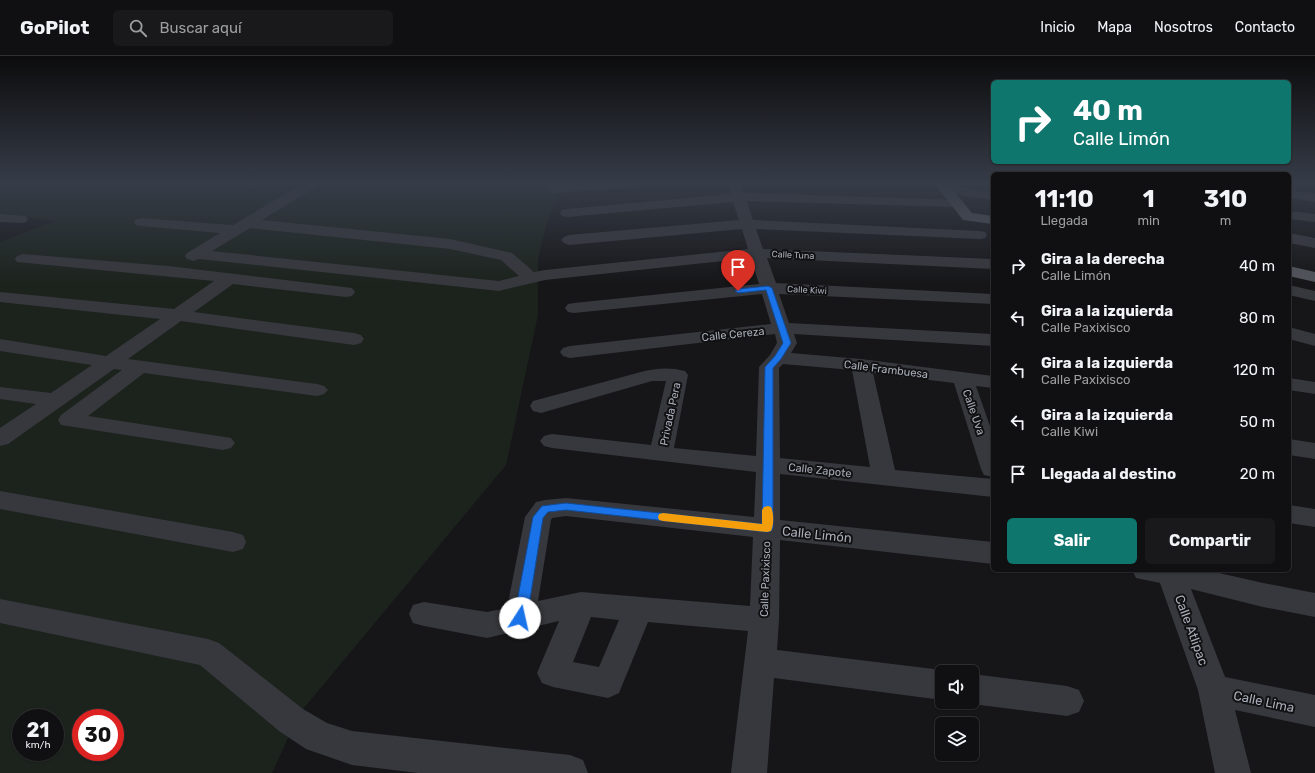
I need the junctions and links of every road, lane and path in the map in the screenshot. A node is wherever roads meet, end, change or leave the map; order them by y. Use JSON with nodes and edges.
{"nodes":[{"id":1,"x":257,"y":217,"type":"edge"},
{"id":2,"x":746,"y":217,"type":"edge"},
{"id":3,"x":968,"y":217,"type":"edge"},
{"id":4,"x":972,"y":217,"type":"edge"},
{"id":5,"x":0,"y":218,"type":"edge"},
{"id":6,"x":21,"y":220,"type":"dead end"},
{"id":7,"x":991,"y":220,"type":"edge"},
{"id":8,"x":141,"y":222,"type":"dead end"},
{"id":9,"x":748,"y":224,"type":"junction"},
{"id":10,"x":241,"y":227,"type":"junction"},
{"id":11,"x":1291,"y":238,"type":"edge"},
{"id":12,"x":570,"y":240,"type":"dead end"},
{"id":13,"x":1315,"y":243,"type":"edge"},
{"id":14,"x":989,"y":251,"type":"edge"},
{"id":15,"x":757,"y":253,"type":"junction"},
{"id":16,"x":196,"y":254,"type":"junction"},
{"id":17,"x":24,"y":259,"type":"dead end"},
{"id":18,"x":168,"y":271,"type":"junction"},
{"id":19,"x":1291,"y":271,"type":"edge"},
{"id":20,"x":538,"y":276,"type":"junction"},
{"id":21,"x":1315,"y":277,"type":"edge"},
{"id":22,"x":229,"y":279,"type":"junction"},
{"id":23,"x":768,"y":288,"type":"junction"},
{"id":24,"x":1291,"y":290,"type":"edge"},
{"id":25,"x":346,"y":292,"type":"dead end"},
{"id":26,"x":1315,"y":296,"type":"edge"},
{"id":27,"x":0,"y":297,"type":"edge"},
{"id":28,"x":991,"y":299,"type":"edge"},
{"id":29,"x":574,"y":308,"type":"dead end"},
{"id":30,"x":177,"y":315,"type":"junction"},
{"id":31,"x":782,"y":328,"type":"junction"},
{"id":32,"x":1291,"y":334,"type":"edge"},
{"id":33,"x":354,"y":339,"type":"dead end"},
{"id":34,"x":991,"y":340,"type":"edge"},
{"id":35,"x":1315,"y":340,"type":"edge"},
{"id":36,"x":0,"y":345,"type":"edge"},
{"id":37,"x":570,"y":352,"type":"dead end"},
{"id":38,"x":778,"y":358,"type":"junction"},
{"id":39,"x":109,"y":362,"type":"junction"},
{"id":40,"x":861,"y":365,"type":"junction"},
{"id":41,"x":140,"y":366,"type":"junction"},
{"id":42,"x":963,"y":378,"type":"junction"},
{"id":43,"x":991,"y":382,"type":"edge"},
{"id":44,"x":317,"y":390,"type":"dead end"},
{"id":45,"x":0,"y":393,"type":"edge"},
{"id":46,"x":56,"y":400,"type":"junction"},
{"id":47,"x":541,"y":406,"type":"dead end"},
{"id":48,"x":0,"y":439,"type":"edge"},
{"id":49,"x":552,"y":441,"type":"dead end"},
{"id":50,"x":223,"y":442,"type":"dead end"},
{"id":51,"x":1291,"y":448,"type":"edge"},
{"id":52,"x":1315,"y":451,"type":"edge"},
{"id":53,"x":662,"y":454,"type":"junction"},
{"id":54,"x":991,"y":463,"type":"edge"},
{"id":55,"x":768,"y":464,"type":"junction"},
{"id":56,"x":884,"y":476,"type":"junction"},
{"id":57,"x":991,"y":488,"type":"edge"},
{"id":58,"x":0,"y":500,"type":"edge"},
{"id":59,"x":1291,"y":514,"type":"edge"},
{"id":60,"x":1315,"y":518,"type":"edge"},
{"id":61,"x":767,"y":528,"type":"junction"},
{"id":62,"x":233,"y":542,"type":"dead end"},
{"id":63,"x":991,"y":553,"type":"edge"},
{"id":64,"x":1162,"y":572,"type":"edge"},
{"id":65,"x":1166,"y":572,"type":"edge"},
{"id":66,"x":581,"y":604,"type":"junction"},
{"id":67,"x":1315,"y":605,"type":"edge"},
{"id":68,"x":638,"y":609,"type":"junction"},
{"id":69,"x":0,"y":611,"type":"edge"},
{"id":70,"x":424,"y":614,"type":"dead end"},
{"id":71,"x":520,"y":618,"type":"junction"},
{"id":72,"x":764,"y":620,"type":"junction"},
{"id":73,"x":759,"y":662,"type":"junction"},
{"id":74,"x":935,"y":684,"type":"edge"},
{"id":75,"x":979,"y":690,"type":"edge"},
{"id":76,"x":1214,"y":690,"type":"junction"},
{"id":77,"x":1067,"y":701,"type":"dead end"},
{"id":78,"x":1315,"y":711,"type":"edge"},
{"id":79,"x":570,"y":773,"type":"edge"},
{"id":80,"x":749,"y":773,"type":"edge"},
{"id":81,"x":1233,"y":773,"type":"edge"}],
"edges":[{"from":1,"to":10,"type":"street"},
{"from":2,"to":9,"type":"street","name":"Calle Paxixisco"},
{"from":3,"to":14,"type":"street"},
{"from":4,"to":7,"type":"main road"},
{"from":5,"to":6,"type":"street"},
{"from":8,"to":10,"type":"street"},
{"from":9,"to":12,"type":"street"},
{"from":9,"to":14,"type":"street"},
{"from":9,"to":15,"type":"street","name":"Calle Paxixisco"},
{"from":10,"to":16,"type":"street"},
{"from":10,"to":20,"type":"street"},
{"from":11,"to":13,"type":"street"},
{"from":14,"to":15,"type":"street","name":"Calle Tuna"},
{"from":15,"to":20,"type":"street","name":"Calle Tuna"},
{"from":15,"to":23,"type":"street","name":"Calle Paxixisco"},
{"from":16,"to":18,"type":"street"},
{"from":16,"to":20,"type":"street","name":"Calle Tuna"},
{"from":17,"to":18,"type":"street"},
{"from":18,"to":22,"type":"street"},
{"from":19,"to":21,"type":"main road"},
{"from":22,"to":25,"type":"street"},
{"from":22,"to":30,"type":"street"},
{"from":23,"to":28,"type":"street","name":"Calle Kiwi"},
{"from":23,"to":29,"type":"street","name":"Calle Kiwi"},
{"from":23,"to":31,"type":"street","name":"Calle Paxixisco"},
{"from":24,"to":26,"type":"street"},
{"from":27,"to":30,"type":"street"},
{"from":30,"to":33,"type":"street"},
{"from":30,"to":39,"type":"street"},
{"from":31,"to":34,"type":"street","name":"Calle Cereza"},
{"from":31,"to":37,"type":"street","name":"Calle Cereza"},
{"from":31,"to":38,"type":"street","name":"Calle Paxixisco"},
{"from":32,"to":35,"type":"street"},
{"from":36,"to":39,"type":"street"},
{"from":38,"to":40,"type":"street","name":"Calle Frambuesa"},
{"from":38,"to":55,"type":"street","name":"Calle Paxixisco"},
{"from":39,"to":41,"type":"street"},
{"from":39,"to":46,"type":"street"},
{"from":40,"to":42,"type":"street","name":"Calle Frambuesa"},
{"from":40,"to":56,"type":"street"},
{"from":41,"to":44,"type":"street"},
{"from":41,"to":50,"type":"street"},
{"from":42,"to":43,"type":"street","name":"Calle Frambuesa"},
{"from":42,"to":54,"type":"street","name":"Calle Uva"},
{"from":45,"to":46,"type":"street"},
{"from":46,"to":48,"type":"street"},
{"from":47,"to":53,"type":"street","name":"Privada Pera"},
{"from":49,"to":53,"type":"street","name":"Calle Zapote"},
{"from":51,"to":52,"type":"street"},
{"from":53,"to":55,"type":"street","name":"Calle Zapote"},
{"from":55,"to":56,"type":"street","name":"Calle Zapote"},
{"from":55,"to":61,"type":"street","name":"Calle Paxixisco"},
{"from":56,"to":57,"type":"street","name":"Calle Zapote"},
{"from":58,"to":62,"type":"street"},
{"from":59,"to":60,"type":"street"},
{"from":61,"to":63,"type":"street","name":"Calle Limón"},
{"from":61,"to":71,"type":"street","name":"Calle Limón"},
{"from":61,"to":72,"type":"street","name":"Calle Paxixisco"},
{"from":64,"to":76,"type":"street","name":"Calle Atlipac"},
{"from":65,"to":67,"type":"street"},
{"from":66,"to":68,"type":"street"},
{"from":66,"to":68,"type":"street"},
{"from":66,"to":71,"type":"street"},
{"from":68,"to":72,"type":"street"},
{"from":69,"to":79,"type":"street"},
{"from":70,"to":71,"type":"street"},
{"from":72,"to":73,"type":"street","name":"Calle Paxixisco"},
{"from":73,"to":74,"type":"street"},
{"from":73,"to":80,"type":"street","name":"Calle Paxixisco"},
{"from":75,"to":77,"type":"street"},
{"from":76,"to":78,"type":"street","name":"Calle Lima"},
{"from":76,"to":81,"type":"street","name":"Calle Atlipac"}]}
